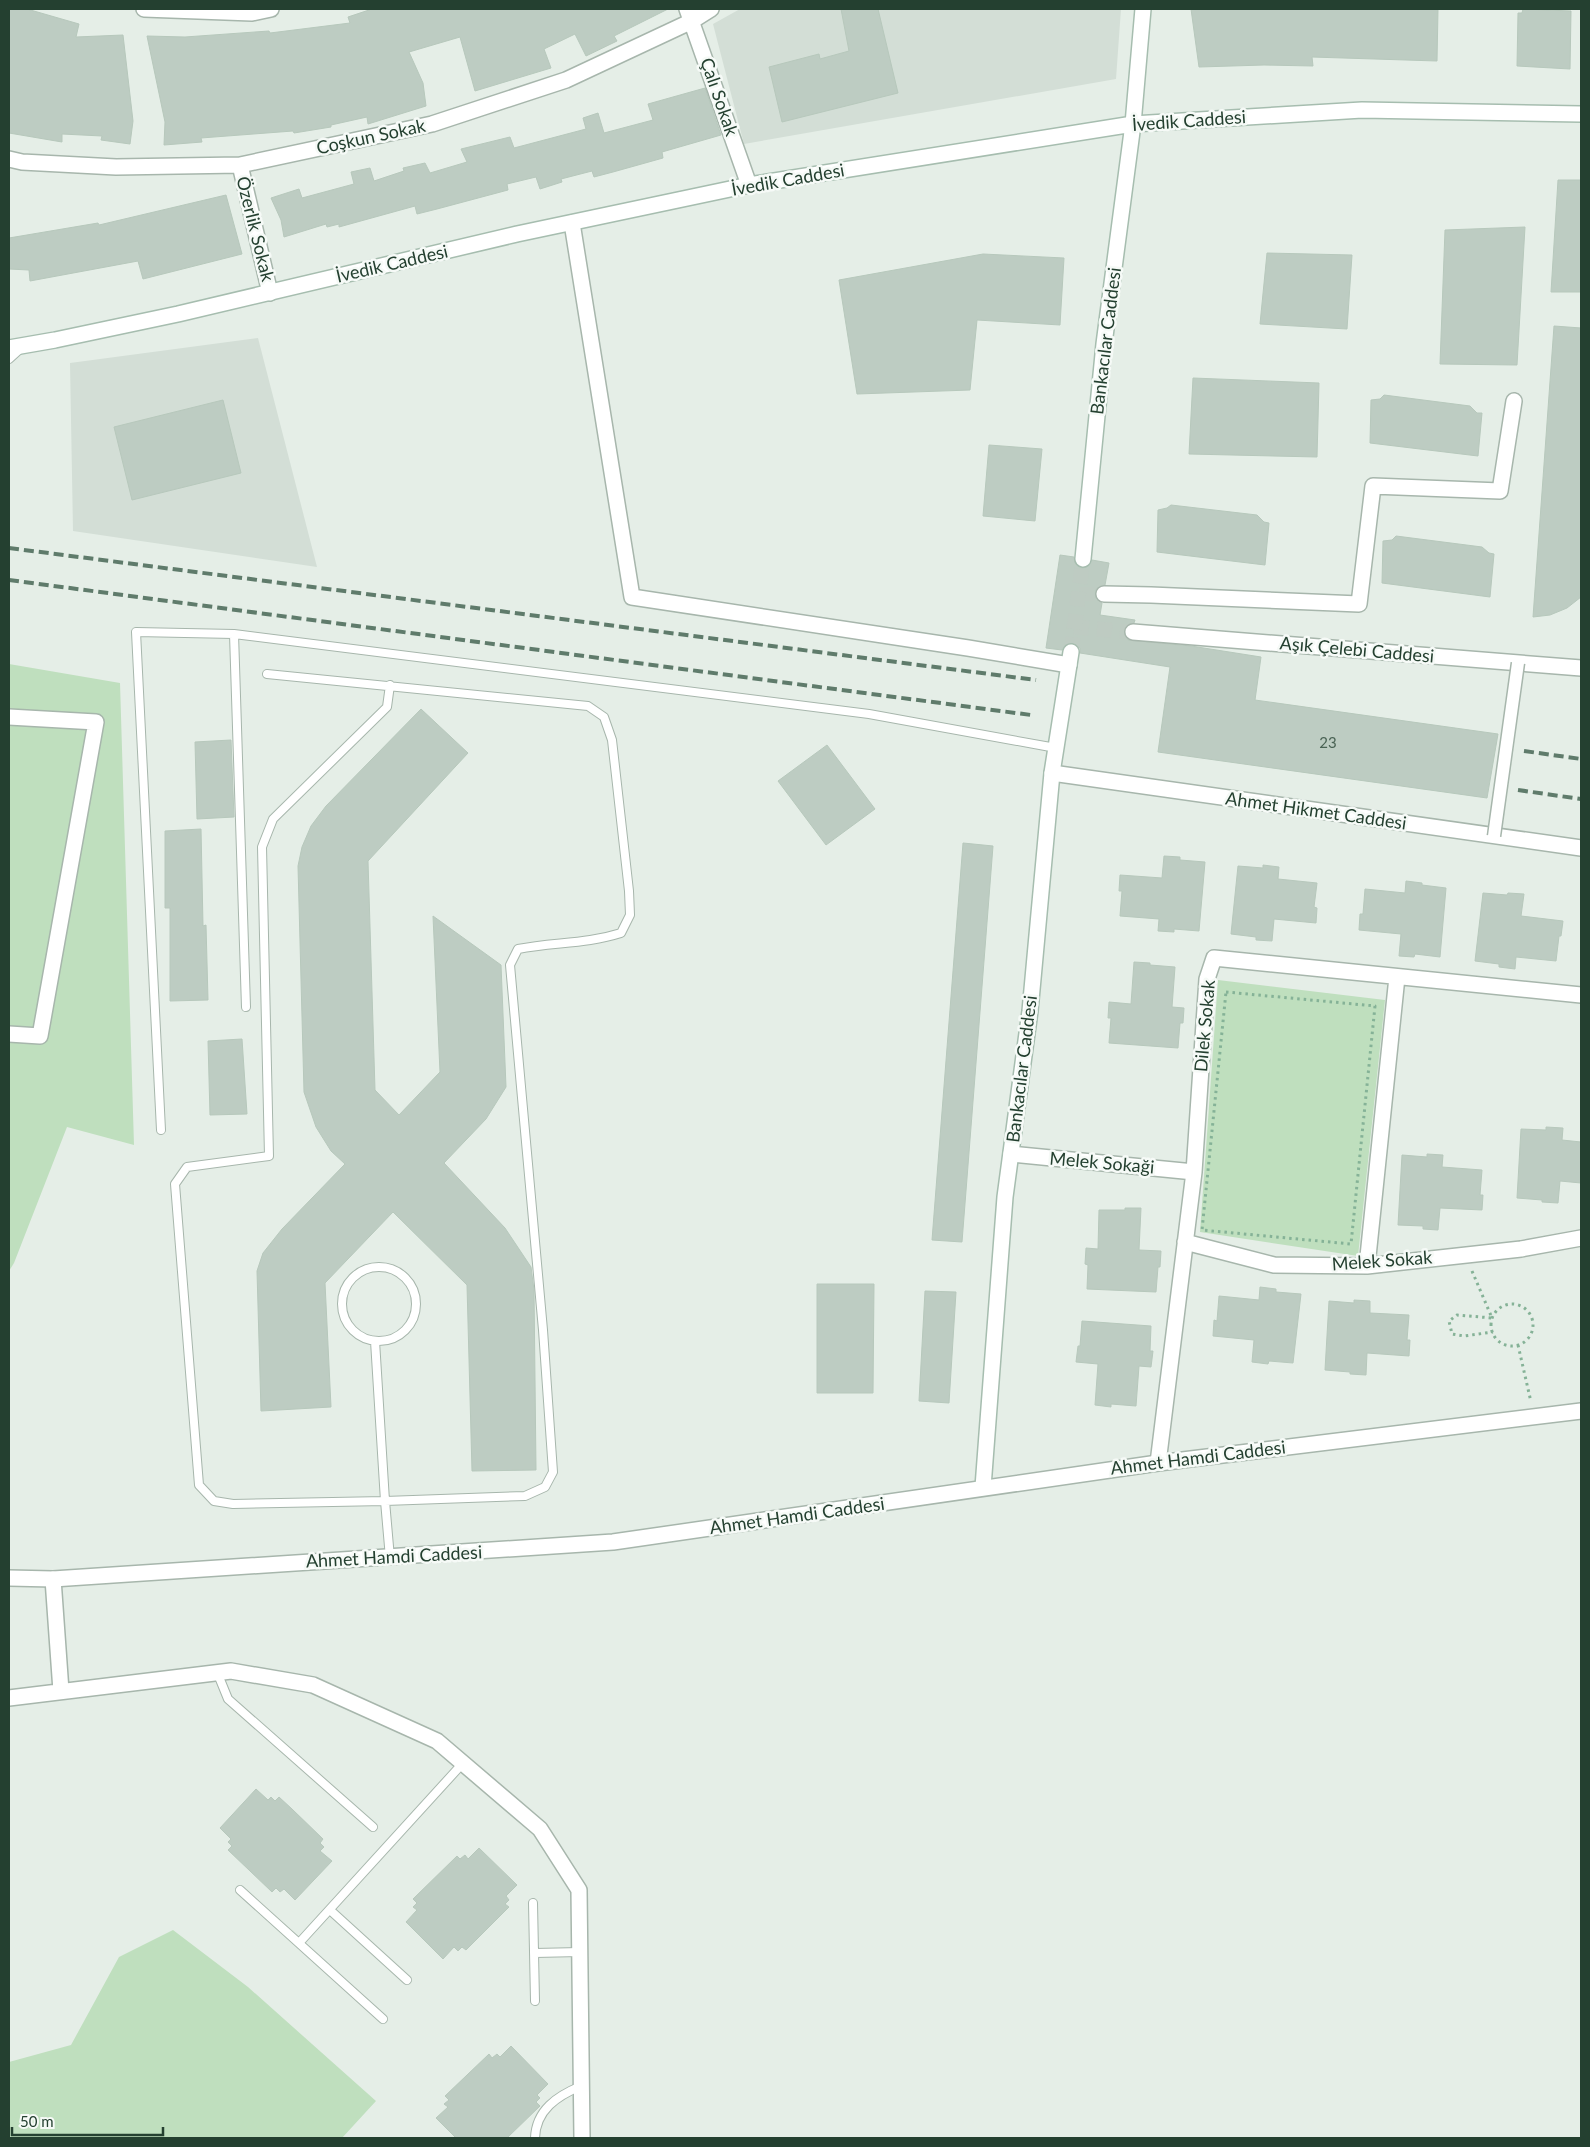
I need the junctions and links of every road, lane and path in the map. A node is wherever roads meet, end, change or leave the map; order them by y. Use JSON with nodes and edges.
{"nodes":[{"id":1,"x":144,"y":9,"type":"edge"},
{"id":2,"x":271,"y":9,"type":"edge"},
{"id":3,"x":711,"y":9,"type":"edge"},
{"id":4,"x":1143,"y":9,"type":"edge"},
{"id":5,"x":689,"y":15,"type":"edge"},
{"id":6,"x":1581,"y":114,"type":"edge"},
{"id":7,"x":1133,"y":124,"type":"junction"},
{"id":8,"x":9,"y":159,"type":"edge"},
{"id":9,"x":240,"y":165,"type":"junction"},
{"id":10,"x":749,"y":185,"type":"junction"},
{"id":11,"x":572,"y":223,"type":"junction"},
{"id":12,"x":270,"y":293,"type":"junction"},
{"id":13,"x":16,"y":347,"type":"edge"},
{"id":14,"x":9,"y":359,"type":"edge"},
{"id":15,"x":1514,"y":401,"type":"dead end"},
{"id":16,"x":1083,"y":559,"type":"tunnel mouth"},
{"id":17,"x":1104,"y":594,"type":"tunnel mouth"},
{"id":18,"x":1133,"y":632,"type":"tunnel mouth"},
{"id":19,"x":234,"y":634,"type":"junction"},
{"id":20,"x":1518,"y":663,"type":"junction"},
{"id":21,"x":1581,"y":668,"type":"edge"},
{"id":22,"x":267,"y":674,"type":"dead end"},
{"id":23,"x":390,"y":685,"type":"junction"},
{"id":24,"x":9,"y":717,"type":"edge"},
{"id":25,"x":1056,"y":748,"type":"junction"},
{"id":26,"x":1052,"y":773,"type":"junction"},
{"id":27,"x":1494,"y":836,"type":"junction"},
{"id":28,"x":1581,"y":848,"type":"edge"},
{"id":29,"x":1397,"y":977,"type":"junction"},
{"id":30,"x":1226,"y":992,"type":"joint"},
{"id":31,"x":1581,"y":995,"type":"edge"},
{"id":32,"x":246,"y":1007,"type":"dead end"},
{"id":33,"x":9,"y":1034,"type":"edge"},
{"id":34,"x":161,"y":1130,"type":"dead end"},
{"id":35,"x":1011,"y":1154,"type":"junction"},
{"id":36,"x":1194,"y":1172,"type":"junction"},
{"id":37,"x":1581,"y":1238,"type":"edge"},
{"id":38,"x":1185,"y":1242,"type":"junction"},
{"id":39,"x":1466,"y":1255,"type":"junction"},
{"id":40,"x":1367,"y":1266,"type":"junction"},
{"id":41,"x":1492,"y":1318,"type":"junction"},
{"id":42,"x":1493,"y":1332,"type":"junction"},
{"id":43,"x":375,"y":1341,"type":"junction"},
{"id":44,"x":1518,"y":1345,"type":"junction"},
{"id":45,"x":1581,"y":1411,"type":"edge"},
{"id":46,"x":1535,"y":1417,"type":"junction"},
{"id":47,"x":1158,"y":1462,"type":"junction"},
{"id":48,"x":983,"y":1487,"type":"junction"},
{"id":49,"x":385,"y":1501,"type":"junction"},
{"id":50,"x":390,"y":1558,"type":"junction"},
{"id":51,"x":9,"y":1578,"type":"edge"},
{"id":52,"x":53,"y":1579,"type":"junction"},
{"id":53,"x":217,"y":1672,"type":"junction"},
{"id":54,"x":61,"y":1690,"type":"junction"},
{"id":55,"x":9,"y":1698,"type":"edge"},
{"id":56,"x":463,"y":1763,"type":"junction"},
{"id":57,"x":373,"y":1827,"type":"dead end"},
{"id":58,"x":240,"y":1890,"type":"dead end"},
{"id":59,"x":533,"y":1903,"type":"dead end"},
{"id":60,"x":330,"y":1910,"type":"junction"},
{"id":61,"x":299,"y":1943,"type":"junction"},
{"id":62,"x":580,"y":1952,"type":"junction"},
{"id":63,"x":535,"y":1953,"type":"junction"},
{"id":64,"x":407,"y":1980,"type":"dead end"},
{"id":65,"x":535,"y":2002,"type":"dead end"},
{"id":66,"x":383,"y":2019,"type":"dead end"},
{"id":67,"x":581,"y":2086,"type":"junction"},
{"id":68,"x":535,"y":2138,"type":"edge"},
{"id":69,"x":582,"y":2138,"type":"edge"}],
"edges":[{"from":1,"to":2,"type":"street"},
{"from":3,"to":5,"type":"street","name":"Coşkun Sokak"},
{"from":4,"to":7,"type":"street","name":"Bankacılar Caddesi"},
{"from":5,"to":9,"type":"street","name":"Coşkun Sokak"},
{"from":5,"to":10,"type":"street","name":"Çalı Sokak"},
{"from":6,"to":7,"type":"street","name":"İvedik Caddesi"},
{"from":7,"to":10,"type":"street","name":"İvedik Caddesi"},
{"from":7,"to":16,"type":"street","name":"Bankacılar Caddesi"},
{"from":8,"to":9,"type":"street","name":"Coşkun Sokak"},
{"from":9,"to":12,"type":"street","name":"Özerlik Sokak"},
{"from":10,"to":11,"type":"street","name":"İvedik Caddesi"},
{"from":11,"to":12,"type":"street","name":"İvedik Caddesi"},
{"from":11,"to":25,"type":"street","name":"Bankacılar Caddesi"},
{"from":12,"to":13,"type":"street","name":"İvedik Caddesi"},
{"from":13,"to":14,"type":"lane"},
{"from":15,"to":17,"type":"street"},
{"from":18,"to":20,"type":"street","name":"Aşık Çelebi Caddesi"},
{"from":19,"to":25,"type":"lane"},
{"from":19,"to":32,"type":"lane"},
{"from":19,"to":34,"type":"lane"},
{"from":20,"to":21,"type":"street","name":"Aşık Çelebi Caddesi"},
{"from":20,"to":27,"type":"street","bridge":true},
{"from":22,"to":23,"type":"lane"},
{"from":23,"to":49,"type":"lane"},
{"from":23,"to":49,"type":"lane"},
{"from":24,"to":33,"type":"street"},
{"from":25,"to":26,"type":"street","name":"Bankacılar Caddesi"},
{"from":26,"to":27,"type":"street","name":"Ahmet Hikmet Caddesi"},
{"from":26,"to":35,"type":"street","name":"Bankacılar Caddesi"},
{"from":27,"to":28,"type":"street","name":"Ahmet Hikmet Caddesi"},
{"from":29,"to":31,"type":"street","name":"Dilek Sokak"},
{"from":29,"to":36,"type":"street","name":"Dilek Sokak"},
{"from":29,"to":40,"type":"street"},
{"from":30,"to":30,"type":"path"},
{"from":35,"to":36,"type":"street","name":"Melek Sokaği"},
{"from":35,"to":48,"type":"street","name":"Bankacılar Caddesi"},
{"from":36,"to":38,"type":"street","name":"Dilek Sokak"},
{"from":37,"to":39,"type":"street","name":"Melek Sokak"},
{"from":38,"to":40,"type":"street","name":"Melek Sokak"},
{"from":38,"to":47,"type":"street","name":"Dilek Sokak"},
{"from":39,"to":40,"type":"street","name":"Melek Sokak"},
{"from":39,"to":41,"type":"path"},
{"from":41,"to":42,"type":"path"},
{"from":41,"to":42,"type":"path"},
{"from":41,"to":44,"type":"path"},
{"from":42,"to":44,"type":"path"},
{"from":43,"to":43,"type":"lane"},
{"from":43,"to":49,"type":"lane"},
{"from":44,"to":46,"type":"path"},
{"from":45,"to":46,"type":"street","name":"Ahmet Hamdi Caddesi"},
{"from":46,"to":47,"type":"street","name":"Ahmet Hamdi Caddesi"},
{"from":47,"to":48,"type":"street","name":"Ahmet Hamdi Caddesi"},
{"from":48,"to":50,"type":"street","name":"Ahmet Hamdi Caddesi"},
{"from":49,"to":50,"type":"lane"},
{"from":50,"to":52,"type":"street","name":"Ahmet Hamdi Caddesi"},
{"from":51,"to":52,"type":"street","name":"Ahmet Hamdi Caddesi"},
{"from":52,"to":54,"type":"street"},
{"from":53,"to":54,"type":"street"},
{"from":53,"to":56,"type":"street"},
{"from":53,"to":57,"type":"lane"},
{"from":54,"to":55,"type":"street"},
{"from":56,"to":60,"type":"lane"},
{"from":56,"to":62,"type":"street"},
{"from":58,"to":61,"type":"lane"},
{"from":59,"to":63,"type":"lane"},
{"from":60,"to":61,"type":"lane"},
{"from":60,"to":64,"type":"lane"},
{"from":61,"to":66,"type":"lane"},
{"from":62,"to":63,"type":"lane"},
{"from":62,"to":67,"type":"street"},
{"from":63,"to":65,"type":"lane"},
{"from":67,"to":68,"type":"lane"},
{"from":67,"to":69,"type":"street"}]}
